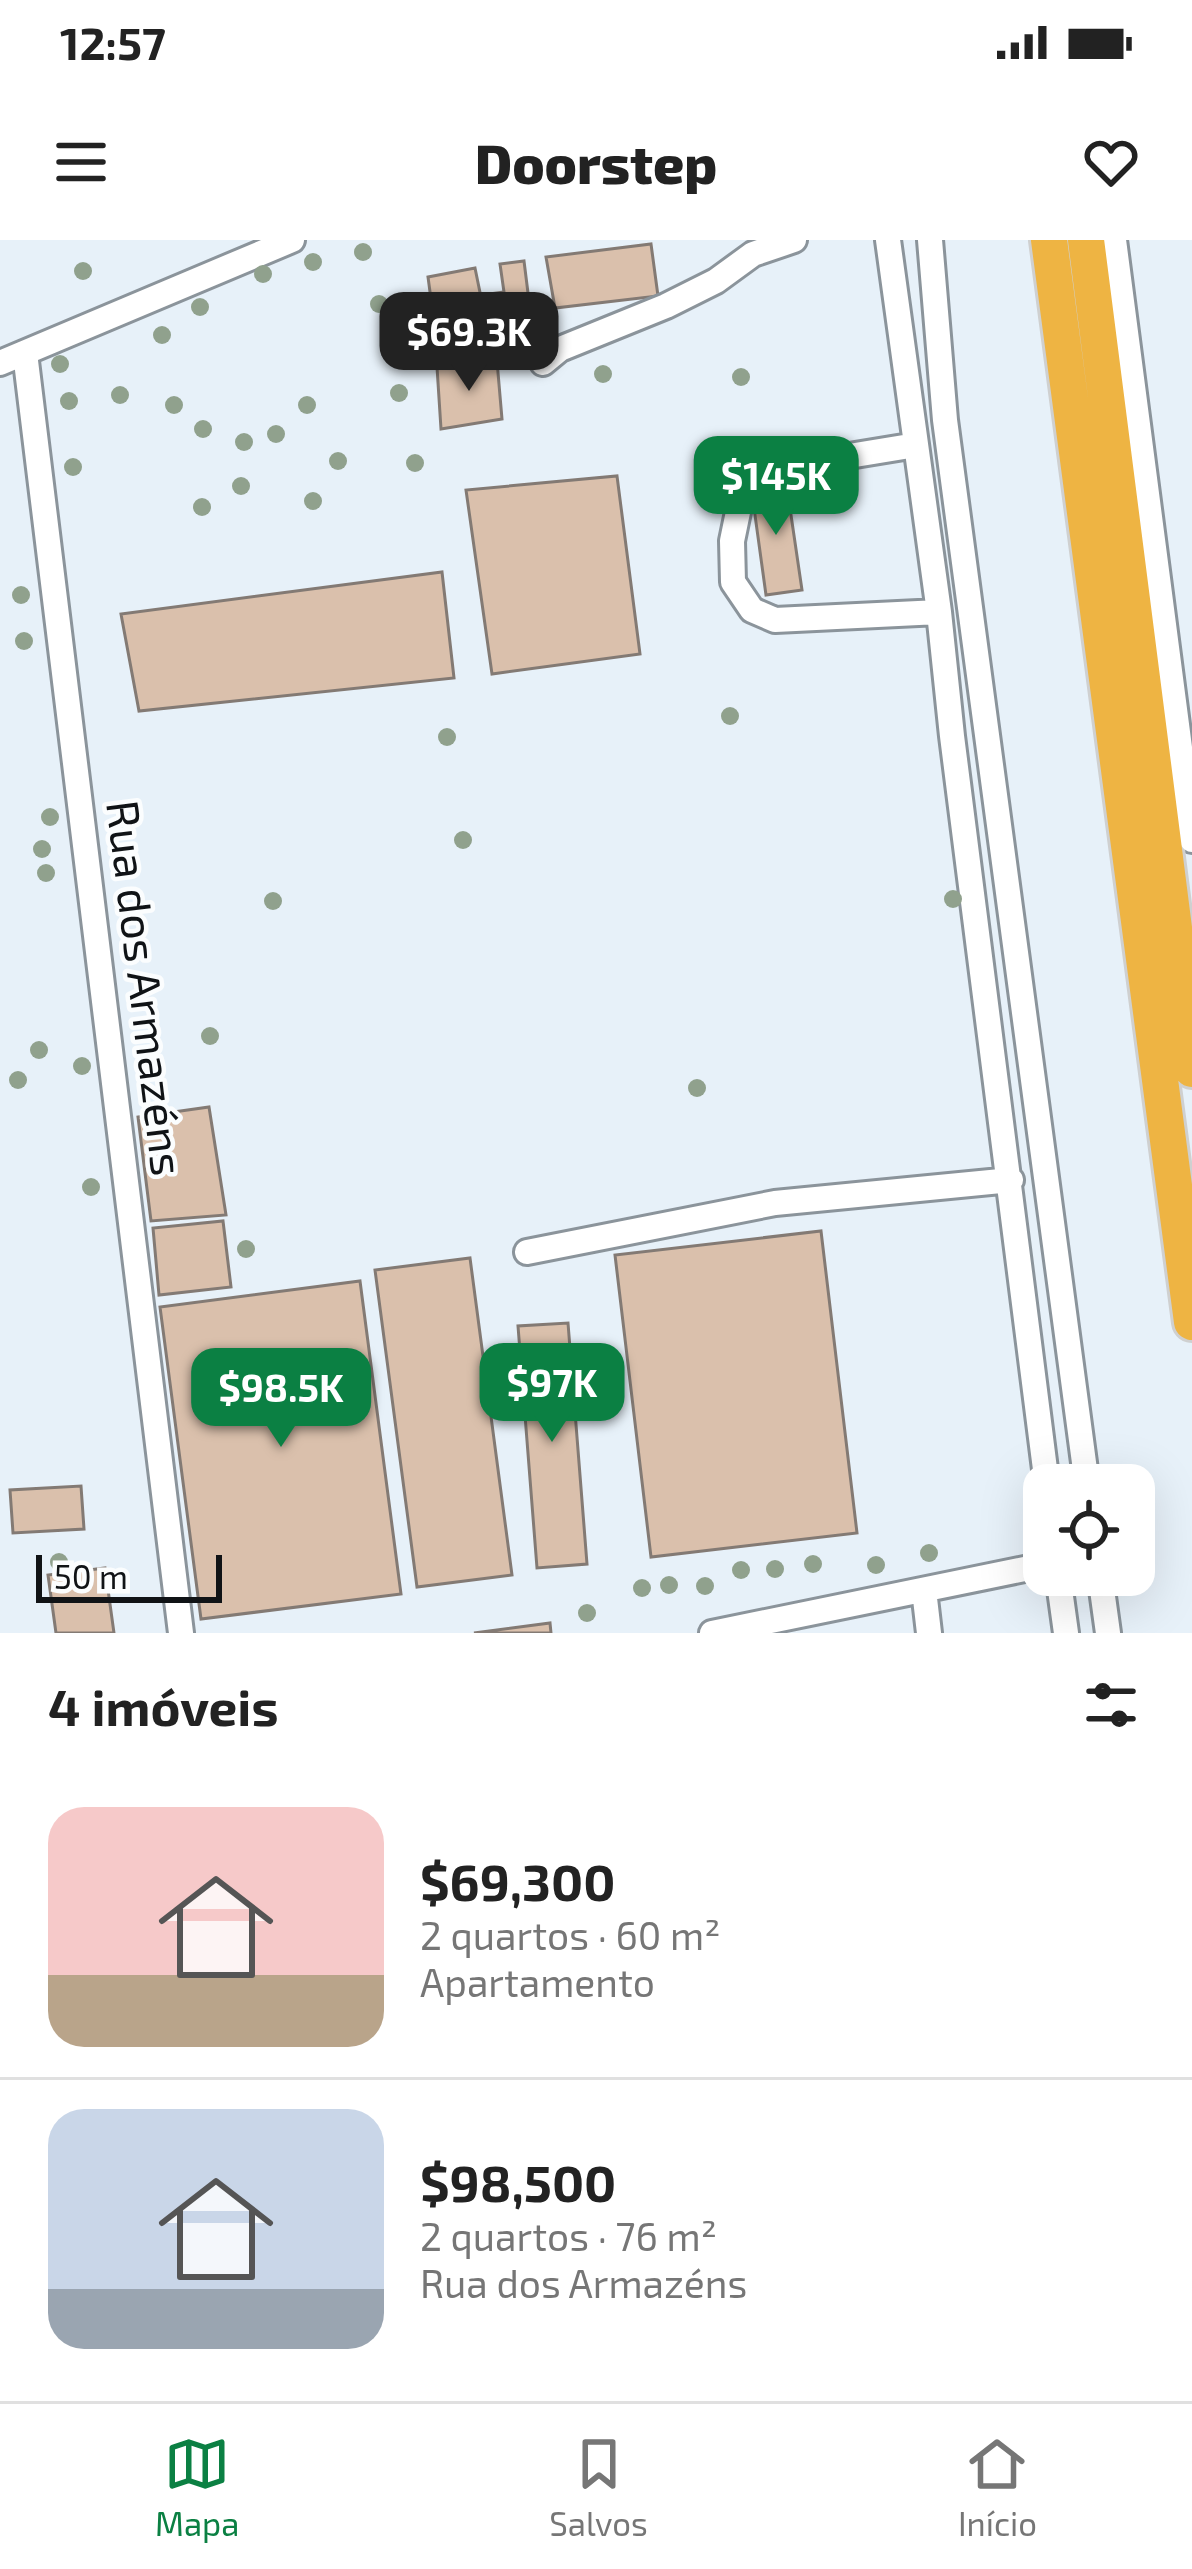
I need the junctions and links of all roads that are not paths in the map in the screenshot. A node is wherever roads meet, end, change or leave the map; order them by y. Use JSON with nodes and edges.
{"nodes":[{"id":1,"x":292,"y":240,"type":"edge"},
{"id":2,"x":794,"y":240,"type":"edge"},
{"id":3,"x":888,"y":240,"type":"edge"},
{"id":4,"x":930,"y":240,"type":"edge"},
{"id":5,"x":1048,"y":240,"type":"edge"},
{"id":6,"x":1086,"y":240,"type":"edge"},
{"id":7,"x":1114,"y":240,"type":"edge"},
{"id":8,"x":26,"y":353,"type":"junction"},
{"id":9,"x":0,"y":363,"type":"edge"},
{"id":10,"x":543,"y":363,"type":"dead end"},
{"id":11,"x":916,"y":445,"type":"junction"},
{"id":12,"x":939,"y":612,"type":"junction"},
{"id":13,"x":1192,"y":840,"type":"edge"},
{"id":14,"x":1192,"y":1070,"type":"edge"},
{"id":15,"x":1011,"y":1180,"type":"junction"},
{"id":16,"x":527,"y":1252,"type":"dead end"},
{"id":17,"x":1192,"y":1322,"type":"edge"},
{"id":18,"x":1045,"y":1464,"type":"edge"},
{"id":19,"x":1084,"y":1464,"type":"edge"},
{"id":20,"x":1023,"y":1569,"type":"edge"},
{"id":21,"x":924,"y":1590,"type":"junction"},
{"id":22,"x":1061,"y":1596,"type":"edge"},
{"id":23,"x":1103,"y":1596,"type":"edge"},
{"id":24,"x":181,"y":1633,"type":"edge"},
{"id":25,"x":712,"y":1633,"type":"edge"},
{"id":26,"x":928,"y":1633,"type":"edge"},
{"id":27,"x":1066,"y":1633,"type":"edge"},
{"id":28,"x":1108,"y":1633,"type":"edge"}],
"edges":[{"from":1,"to":8,"type":"street"},
{"from":2,"to":10,"type":"street"},
{"from":3,"to":11,"type":"street"},
{"from":4,"to":19,"type":"street"},
{"from":5,"to":17,"type":"highway"},
{"from":6,"to":14,"type":"highway"},
{"from":7,"to":13,"type":"street"},
{"from":8,"to":9,"type":"street"},
{"from":8,"to":24,"type":"street","name":"Rua dos Armazéns"},
{"from":11,"to":12,"type":"street"},
{"from":11,"to":12,"type":"street"},
{"from":12,"to":15,"type":"street"},
{"from":15,"to":16,"type":"street"},
{"from":15,"to":18,"type":"street"},
{"from":20,"to":21,"type":"street"},
{"from":21,"to":25,"type":"street"},
{"from":21,"to":26,"type":"street"},
{"from":22,"to":27,"type":"street"},
{"from":23,"to":28,"type":"street"}]}
